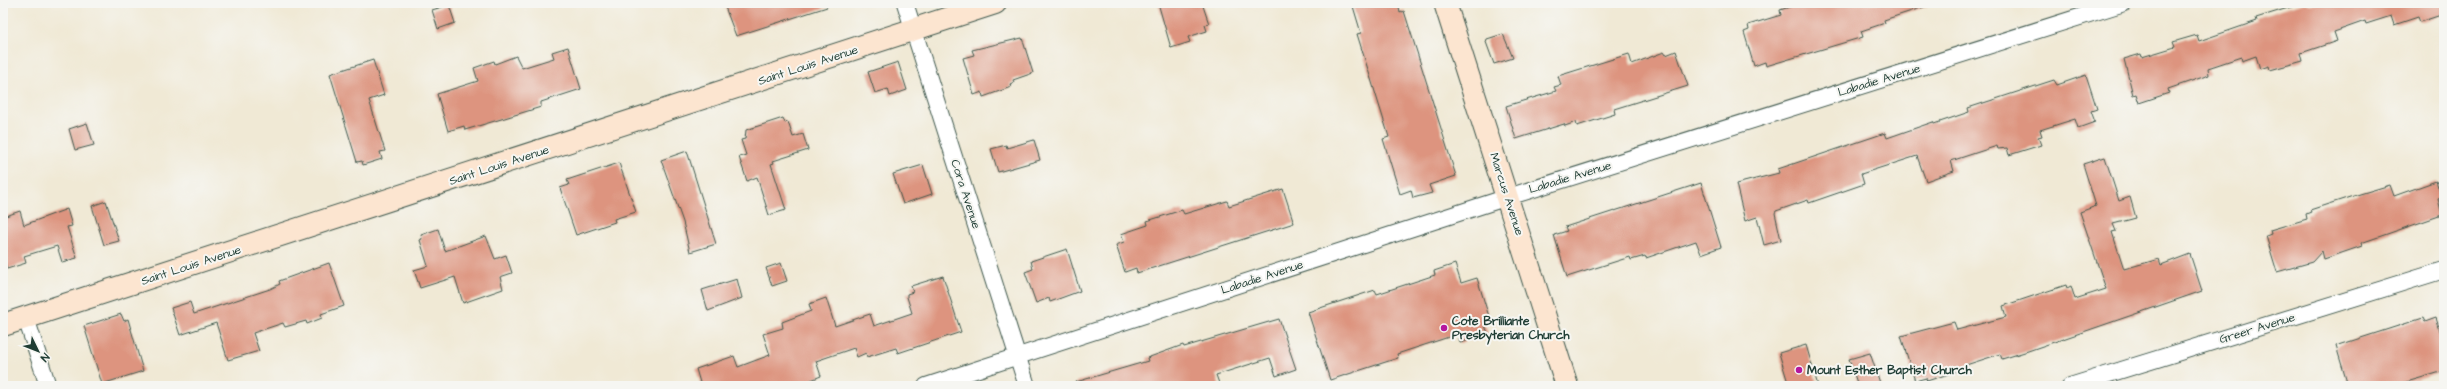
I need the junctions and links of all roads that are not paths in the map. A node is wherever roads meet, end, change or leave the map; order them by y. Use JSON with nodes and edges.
{"nodes":[{"id":1,"x":905,"y":3,"type":"edge"},
{"id":2,"x":995,"y":3,"type":"edge"},
{"id":3,"x":1445,"y":3,"type":"edge"},
{"id":4,"x":2124,"y":3,"type":"edge"},
{"id":5,"x":913,"y":30,"type":"junction"},
{"id":6,"x":1508,"y":197,"type":"junction"},
{"id":7,"x":2444,"y":270,"type":"edge"},
{"id":8,"x":26,"y":318,"type":"junction"},
{"id":9,"x":3,"y":325,"type":"edge"},
{"id":10,"x":1017,"y":356,"type":"junction"},
{"id":11,"x":48,"y":386,"type":"edge"},
{"id":12,"x":926,"y":386,"type":"edge"},
{"id":13,"x":1027,"y":386,"type":"edge"},
{"id":14,"x":1567,"y":386,"type":"edge"},
{"id":15,"x":2070,"y":386,"type":"edge"}],
"edges":[{"from":1,"to":5,"type":"street","name":"Cora Avenue"},
{"from":2,"to":5,"type":"street","name":"Saint Louis Avenue"},
{"from":3,"to":6,"type":"street","name":"Marcus Avenue"},
{"from":4,"to":6,"type":"street","name":"Labadie Avenue"},
{"from":5,"to":8,"type":"street","name":"Saint Louis Avenue"},
{"from":5,"to":10,"type":"street","name":"Cora Avenue"},
{"from":6,"to":10,"type":"street","name":"Labadie Avenue"},
{"from":6,"to":14,"type":"street","name":"Marcus Avenue"},
{"from":7,"to":15,"type":"street","name":"Greer Avenue"},
{"from":8,"to":9,"type":"street","name":"Saint Louis Avenue"},
{"from":8,"to":11,"type":"street"},
{"from":10,"to":12,"type":"street","name":"Labadie Avenue"},
{"from":10,"to":13,"type":"street","name":"Cora Avenue"}]}
